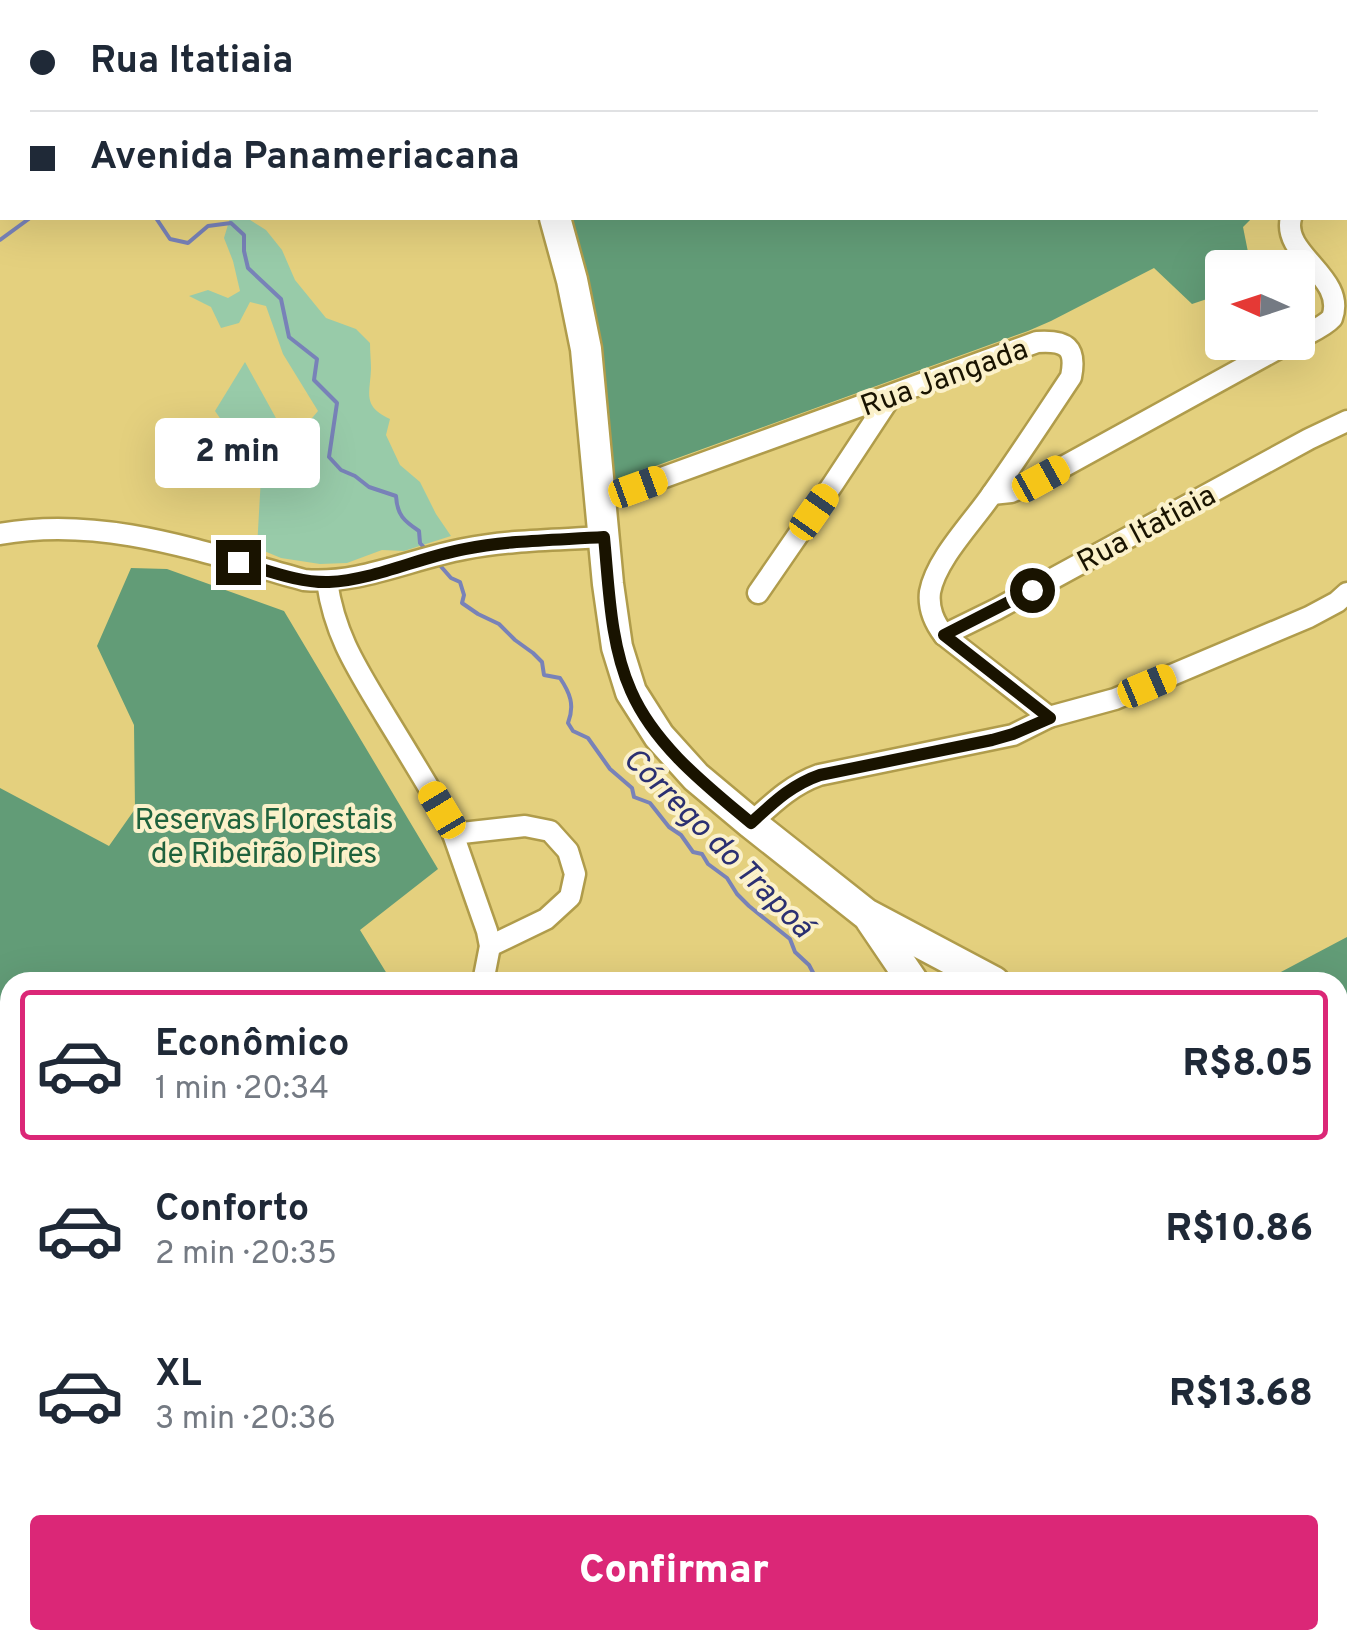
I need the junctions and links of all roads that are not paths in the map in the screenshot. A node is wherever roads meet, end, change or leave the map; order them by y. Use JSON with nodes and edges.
{"nodes":[{"id":1,"x":555,"y":220,"type":"edge"},
{"id":2,"x":1291,"y":220,"type":"edge"},
{"id":3,"x":1305,"y":250,"type":"edge"},
{"id":4,"x":1315,"y":260,"type":"edge"},
{"id":5,"x":1315,"y":328,"type":"edge"},
{"id":6,"x":1257,"y":360,"type":"edge"},
{"id":7,"x":891,"y":396,"type":"junction"},
{"id":8,"x":1347,"y":421,"type":"edge"},
{"id":9,"x":992,"y":494,"type":"junction"},
{"id":10,"x":601,"y":500,"type":"junction"},
{"id":11,"x":0,"y":534,"type":"edge"},
{"id":12,"x":604,"y":537,"type":"junction"},
{"id":13,"x":327,"y":582,"type":"junction"},
{"id":14,"x":758,"y":593,"type":"dead end"},
{"id":15,"x":1347,"y":593,"type":"edge"},
{"id":16,"x":944,"y":635,"type":"junction"},
{"id":17,"x":1050,"y":718,"type":"junction"},
{"id":18,"x":751,"y":823,"type":"junction"},
{"id":19,"x":454,"y":834,"type":"junction"},
{"id":20,"x":866,"y":914,"type":"junction"},
{"id":21,"x":490,"y":946,"type":"junction"},
{"id":22,"x":485,"y":972,"type":"edge"},
{"id":23,"x":905,"y":972,"type":"edge"},
{"id":24,"x":975,"y":972,"type":"edge"}],
"edges":[{"from":1,"to":10,"type":"highway"},
{"from":2,"to":3,"type":"street"},
{"from":4,"to":5,"type":"street"},
{"from":6,"to":9,"type":"street"},
{"from":7,"to":9,"type":"street","name":"Rua Jangada"},
{"from":7,"to":10,"type":"street","name":"Rua Jangada"},
{"from":7,"to":14,"type":"street"},
{"from":8,"to":16,"type":"street","name":"Rua Itatiaia"},
{"from":9,"to":16,"type":"street","name":"Rua Jangada"},
{"from":10,"to":12,"type":"highway"},
{"from":11,"to":13,"type":"street"},
{"from":12,"to":13,"type":"street"},
{"from":12,"to":18,"type":"highway"},
{"from":13,"to":19,"type":"street"},
{"from":15,"to":17,"type":"street"},
{"from":16,"to":17,"type":"street"},
{"from":17,"to":18,"type":"street"},
{"from":18,"to":20,"type":"highway"},
{"from":19,"to":21,"type":"street"},
{"from":19,"to":21,"type":"street"},
{"from":20,"to":23,"type":"highway"},
{"from":20,"to":24,"type":"highway"},
{"from":21,"to":22,"type":"street"}]}
